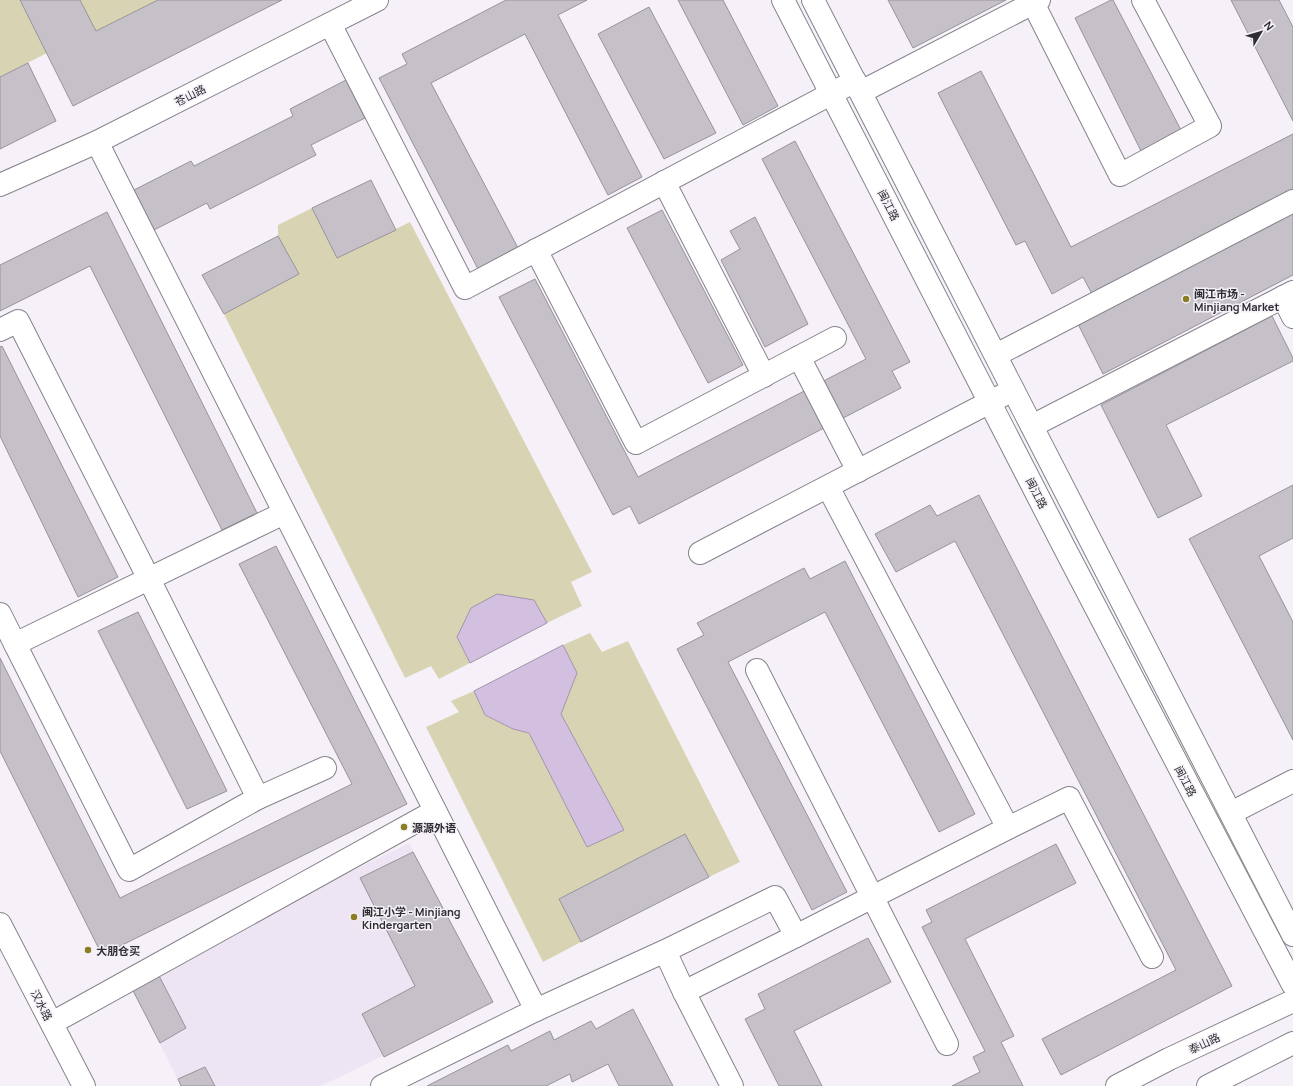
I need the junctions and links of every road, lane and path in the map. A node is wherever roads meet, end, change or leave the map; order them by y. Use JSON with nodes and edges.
{"nodes":[{"id":1,"x":377,"y":0,"type":"edge"},
{"id":2,"x":783,"y":0,"type":"edge"},
{"id":3,"x":812,"y":0,"type":"edge"},
{"id":4,"x":1143,"y":0,"type":"edge"},
{"id":5,"x":1036,"y":1,"type":"edge"},
{"id":6,"x":330,"y":24,"type":"junction"},
{"id":7,"x":858,"y":87,"type":"junction"},
{"id":8,"x":831,"y":93,"type":"junction"},
{"id":9,"x":97,"y":142,"type":"junction"},
{"id":10,"x":664,"y":182,"type":"junction"},
{"id":11,"x":0,"y":185,"type":"edge"},
{"id":12,"x":1293,"y":201,"type":"edge"},
{"id":13,"x":536,"y":250,"type":"junction"},
{"id":14,"x":1288,"y":294,"type":"edge"},
{"id":15,"x":1293,"y":317,"type":"edge"},
{"id":16,"x":0,"y":330,"type":"edge"},
{"id":17,"x":835,"y":338,"type":"dead end"},
{"id":18,"x":996,"y":355,"type":"junction"},
{"id":19,"x":799,"y":357,"type":"junction"},
{"id":20,"x":764,"y":376,"type":"junction"},
{"id":21,"x":1013,"y":390,"type":"junction"},
{"id":22,"x":990,"y":402,"type":"junction"},
{"id":23,"x":1032,"y":426,"type":"junction"},
{"id":24,"x":858,"y":471,"type":"junction"},
{"id":25,"x":828,"y":487,"type":"junction"},
{"id":26,"x":284,"y":513,"type":"junction"},
{"id":27,"x":700,"y":553,"type":"dead end"},
{"id":28,"x":149,"y":579,"type":"junction"},
{"id":29,"x":0,"y":614,"type":"edge"},
{"id":30,"x":15,"y":644,"type":"junction"},
{"id":31,"x":757,"y":670,"type":"dead end"},
{"id":32,"x":325,"y":768,"type":"dead end"},
{"id":33,"x":1293,"y":781,"type":"edge"},
{"id":34,"x":258,"y":798,"type":"junction"},
{"id":35,"x":435,"y":812,"type":"junction"},
{"id":36,"x":1231,"y":813,"type":"junction"},
{"id":37,"x":1008,"y":828,"type":"junction"},
{"id":38,"x":873,"y":897,"type":"junction"},
{"id":39,"x":0,"y":924,"type":"edge"},
{"id":40,"x":1293,"y":935,"type":"edge"},
{"id":41,"x":796,"y":936,"type":"junction"},
{"id":42,"x":664,"y":951,"type":"junction"},
{"id":43,"x":1152,"y":957,"type":"dead end"},
{"id":44,"x":1293,"y":985,"type":"edge"},
{"id":45,"x":684,"y":992,"type":"junction"},
{"id":46,"x":1293,"y":1001,"type":"edge"},
{"id":47,"x":536,"y":1010,"type":"junction"},
{"id":48,"x":52,"y":1023,"type":"junction"},
{"id":49,"x":1293,"y":1043,"type":"edge"},
{"id":50,"x":947,"y":1044,"type":"dead end"},
{"id":51,"x":385,"y":1085,"type":"edge"},
{"id":52,"x":728,"y":1085,"type":"edge"},
{"id":53,"x":84,"y":1086,"type":"edge"},
{"id":54,"x":1117,"y":1086,"type":"edge"},
{"id":55,"x":1208,"y":1086,"type":"edge"}],
"edges":[{"from":1,"to":6,"type":"main road","name":"苍山路"},
{"from":2,"to":8,"type":"main road","name":"闽江路"},
{"from":3,"to":7,"type":"main road"},
{"from":4,"to":5,"type":"main road"},
{"from":5,"to":7,"type":"main road"},
{"from":6,"to":9,"type":"main road","name":"苍山路"},
{"from":6,"to":13,"type":"main road"},
{"from":7,"to":8,"type":"main road"},
{"from":7,"to":18,"type":"main road"},
{"from":8,"to":10,"type":"main road"},
{"from":8,"to":22,"type":"main road","name":"闽江路"},
{"from":9,"to":11,"type":"main road","name":"苍山路"},
{"from":9,"to":26,"type":"main road"},
{"from":10,"to":13,"type":"main road"},
{"from":10,"to":20,"type":"main road"},
{"from":12,"to":18,"type":"main road"},
{"from":13,"to":20,"type":"main road"},
{"from":14,"to":15,"type":"main road"},
{"from":14,"to":23,"type":"main road"},
{"from":16,"to":28,"type":"main road"},
{"from":17,"to":19,"type":"main road"},
{"from":18,"to":21,"type":"main road"},
{"from":19,"to":20,"type":"main road"},
{"from":19,"to":24,"type":"main road"},
{"from":21,"to":22,"type":"main road"},
{"from":21,"to":23,"type":"main road"},
{"from":22,"to":24,"type":"main road"},
{"from":22,"to":44,"type":"main road","name":"闽江路"},
{"from":23,"to":36,"type":"main road"},
{"from":24,"to":25,"type":"main road"},
{"from":25,"to":27,"type":"main road"},
{"from":25,"to":37,"type":"main road"},
{"from":26,"to":28,"type":"main road"},
{"from":26,"to":35,"type":"main road"},
{"from":28,"to":30,"type":"main road"},
{"from":28,"to":34,"type":"main road"},
{"from":29,"to":30,"type":"main road"},
{"from":30,"to":34,"type":"main road"},
{"from":31,"to":38,"type":"main road"},
{"from":32,"to":34,"type":"main road"},
{"from":33,"to":36,"type":"main road"},
{"from":35,"to":47,"type":"main road"},
{"from":35,"to":48,"type":"main road"},
{"from":36,"to":40,"type":"main road"},
{"from":37,"to":38,"type":"main road"},
{"from":37,"to":43,"type":"main road"},
{"from":38,"to":41,"type":"main road"},
{"from":38,"to":50,"type":"main road"},
{"from":39,"to":48,"type":"main road","name":"汉水路"},
{"from":41,"to":42,"type":"main road"},
{"from":41,"to":45,"type":"main road"},
{"from":42,"to":45,"type":"main road"},
{"from":42,"to":47,"type":"main road"},
{"from":45,"to":52,"type":"main road"},
{"from":46,"to":54,"type":"main road","name":"泰山路"},
{"from":47,"to":51,"type":"main road"},
{"from":48,"to":53,"type":"main road","name":"汉水路"},
{"from":49,"to":55,"type":"main road"}]}
